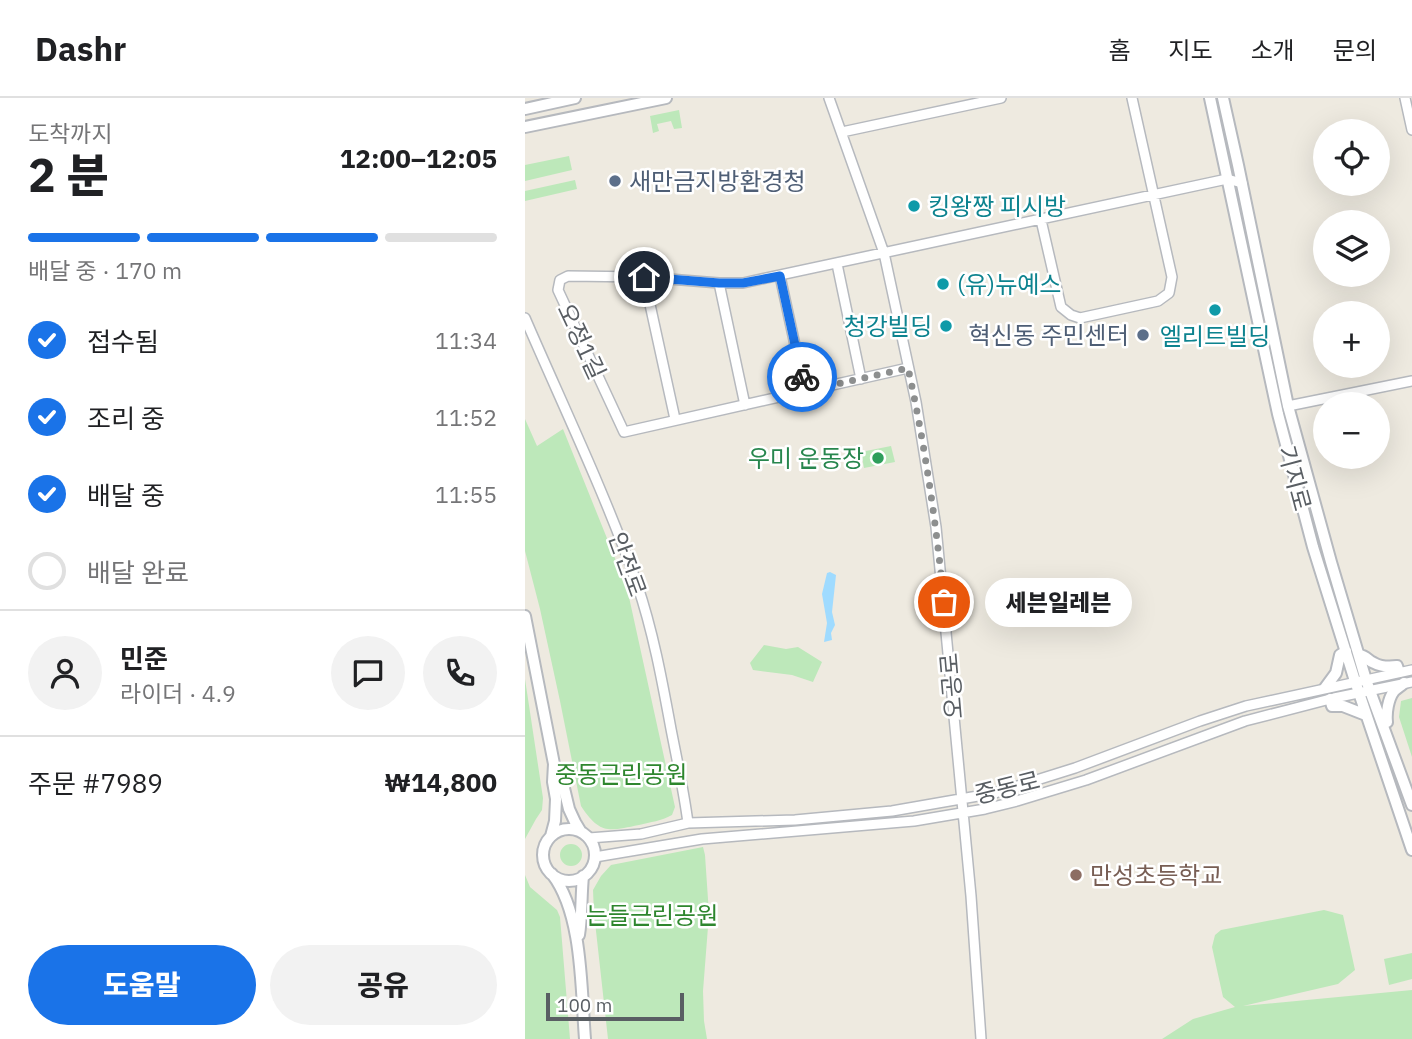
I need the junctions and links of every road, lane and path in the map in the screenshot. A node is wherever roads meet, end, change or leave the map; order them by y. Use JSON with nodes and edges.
{"nodes":[{"id":1,"x":575,"y":98,"type":"edge"},
{"id":2,"x":666,"y":98,"type":"edge"},
{"id":3,"x":829,"y":98,"type":"edge"},
{"id":4,"x":1000,"y":98,"type":"edge"},
{"id":5,"x":1132,"y":98,"type":"edge"},
{"id":6,"x":1210,"y":98,"type":"edge"},
{"id":7,"x":1223,"y":98,"type":"edge"},
{"id":8,"x":1405,"y":98,"type":"edge"},
{"id":9,"x":525,"y":109,"type":"edge"},
{"id":10,"x":525,"y":127,"type":"edge"},
{"id":11,"x":1412,"y":130,"type":"edge"},
{"id":12,"x":842,"y":132,"type":"junction"},
{"id":13,"x":1227,"y":179,"type":"junction"},
{"id":14,"x":1242,"y":183,"type":"junction"},
{"id":15,"x":1154,"y":196,"type":"junction"},
{"id":16,"x":1041,"y":220,"type":"junction"},
{"id":17,"x":884,"y":253,"type":"junction"},
{"id":18,"x":837,"y":264,"type":"junction"},
{"id":19,"x":780,"y":276,"type":"junction"},
{"id":20,"x":644,"y":277,"type":"junction"},
{"id":21,"x":719,"y":283,"type":"junction"},
{"id":22,"x":525,"y":318,"type":"edge"},
{"id":23,"x":908,"y":368,"type":"junction"},
{"id":24,"x":861,"y":379,"type":"junction"},
{"id":25,"x":1412,"y":381,"type":"edge"},
{"id":26,"x":805,"y":391,"type":"junction"},
{"id":27,"x":744,"y":405,"type":"junction"},
{"id":28,"x":1288,"y":407,"type":"junction"},
{"id":29,"x":675,"y":419,"type":"junction"},
{"id":30,"x":525,"y":616,"type":"edge"},
{"id":31,"x":1346,"y":652,"type":"junction"},
{"id":32,"x":1359,"y":655,"type":"junction"},
{"id":33,"x":1412,"y":670,"type":"edge"},
{"id":34,"x":1405,"y":679,"type":"edge"},
{"id":35,"x":1363,"y":686,"type":"junction"},
{"id":36,"x":1325,"y":688,"type":"junction"},
{"id":37,"x":1330,"y":699,"type":"junction"},
{"id":38,"x":1366,"y":715,"type":"junction"},
{"id":39,"x":1383,"y":724,"type":"junction"},
{"id":40,"x":554,"y":764,"type":"junction"},
{"id":41,"x":961,"y":798,"type":"junction"},
{"id":42,"x":1412,"y":805,"type":"edge"},
{"id":43,"x":963,"y":813,"type":"junction"},
{"id":44,"x":688,"y":823,"type":"junction"},
{"id":45,"x":585,"y":835,"type":"junction"},
{"id":46,"x":551,"y":836,"type":"junction"},
{"id":47,"x":1412,"y":850,"type":"edge"},
{"id":48,"x":595,"y":857,"type":"junction"},
{"id":49,"x":552,"y":874,"type":"junction"},
{"id":50,"x":583,"y":876,"type":"junction"},
{"id":51,"x":578,"y":941,"type":"junction"},
{"id":52,"x":585,"y":1039,"type":"edge"},
{"id":53,"x":981,"y":1039,"type":"edge"}],
"edges":[{"from":1,"to":9,"type":"street"},
{"from":2,"to":10,"type":"street"},
{"from":3,"to":12,"type":"street","name":"오공로"},
{"from":4,"to":12,"type":"street"},
{"from":5,"to":15,"type":"street"},
{"from":6,"to":13,"type":"street","name":"기지로"},
{"from":7,"to":14,"type":"street","name":"기지로"},
{"from":8,"to":11,"type":"street"},
{"from":12,"to":17,"type":"street","name":"오공로"},
{"from":13,"to":14,"type":"street"},
{"from":13,"to":15,"type":"street"},
{"from":13,"to":31,"type":"street","name":"기지로"},
{"from":14,"to":28,"type":"street","name":"기지로"},
{"from":15,"to":16,"type":"street"},
{"from":15,"to":16,"type":"street"},
{"from":16,"to":17,"type":"street"},
{"from":17,"to":18,"type":"street","name":"오정1길"},
{"from":17,"to":23,"type":"street","name":"오공로"},
{"from":18,"to":19,"type":"street","name":"오정1길"},
{"from":18,"to":24,"type":"street"},
{"from":19,"to":21,"type":"street","name":"오정1길"},
{"from":19,"to":26,"type":"street"},
{"from":20,"to":21,"type":"street","name":"오정1길"},
{"from":20,"to":29,"type":"street"},
{"from":20,"to":29,"type":"street","name":"오정1길"},
{"from":21,"to":27,"type":"street"},
{"from":22,"to":44,"type":"street","name":"안전로"},
{"from":23,"to":24,"type":"street"},
{"from":23,"to":41,"type":"street","name":"오공로"},
{"from":24,"to":26,"type":"street"},
{"from":25,"to":28,"type":"street"},
{"from":26,"to":27,"type":"street"},
{"from":27,"to":29,"type":"street"},
{"from":28,"to":32,"type":"street","name":"기지로"},
{"from":30,"to":40,"type":"street"},
{"from":31,"to":35,"type":"street","name":"기지로"},
{"from":31,"to":36,"type":"street"},
{"from":32,"to":34,"type":"street"},
{"from":32,"to":35,"type":"street","name":"기지로"},
{"from":33,"to":34,"type":"street","name":"중동로"},
{"from":34,"to":35,"type":"street","name":"중동로"},
{"from":34,"to":39,"type":"street"},
{"from":35,"to":36,"type":"street","name":"중동로"},
{"from":35,"to":37,"type":"street","name":"중동로"},
{"from":35,"to":38,"type":"street","name":"기지로"},
{"from":35,"to":39,"type":"street","name":"기지로"},
{"from":36,"to":41,"type":"street","name":"중동로"},
{"from":37,"to":38,"type":"street"},
{"from":37,"to":43,"type":"street","name":"중동로"},
{"from":38,"to":47,"type":"street","name":"기지로"},
{"from":39,"to":42,"type":"street","name":"기지로"},
{"from":40,"to":45,"type":"street"},
{"from":40,"to":46,"type":"street"},
{"from":41,"to":43,"type":"street","name":"오공로"},
{"from":41,"to":44,"type":"street","name":"중동로"},
{"from":43,"to":48,"type":"street","name":"중동로"},
{"from":43,"to":53,"type":"street","name":"오공로"},
{"from":44,"to":45,"type":"street","name":"중동로"},
{"from":45,"to":46,"type":"street"},
{"from":45,"to":48,"type":"street"},
{"from":46,"to":49,"type":"street"},
{"from":48,"to":50,"type":"street"},
{"from":49,"to":50,"type":"street"},
{"from":49,"to":51,"type":"street"},
{"from":50,"to":51,"type":"street"},
{"from":51,"to":52,"type":"street"}]}
